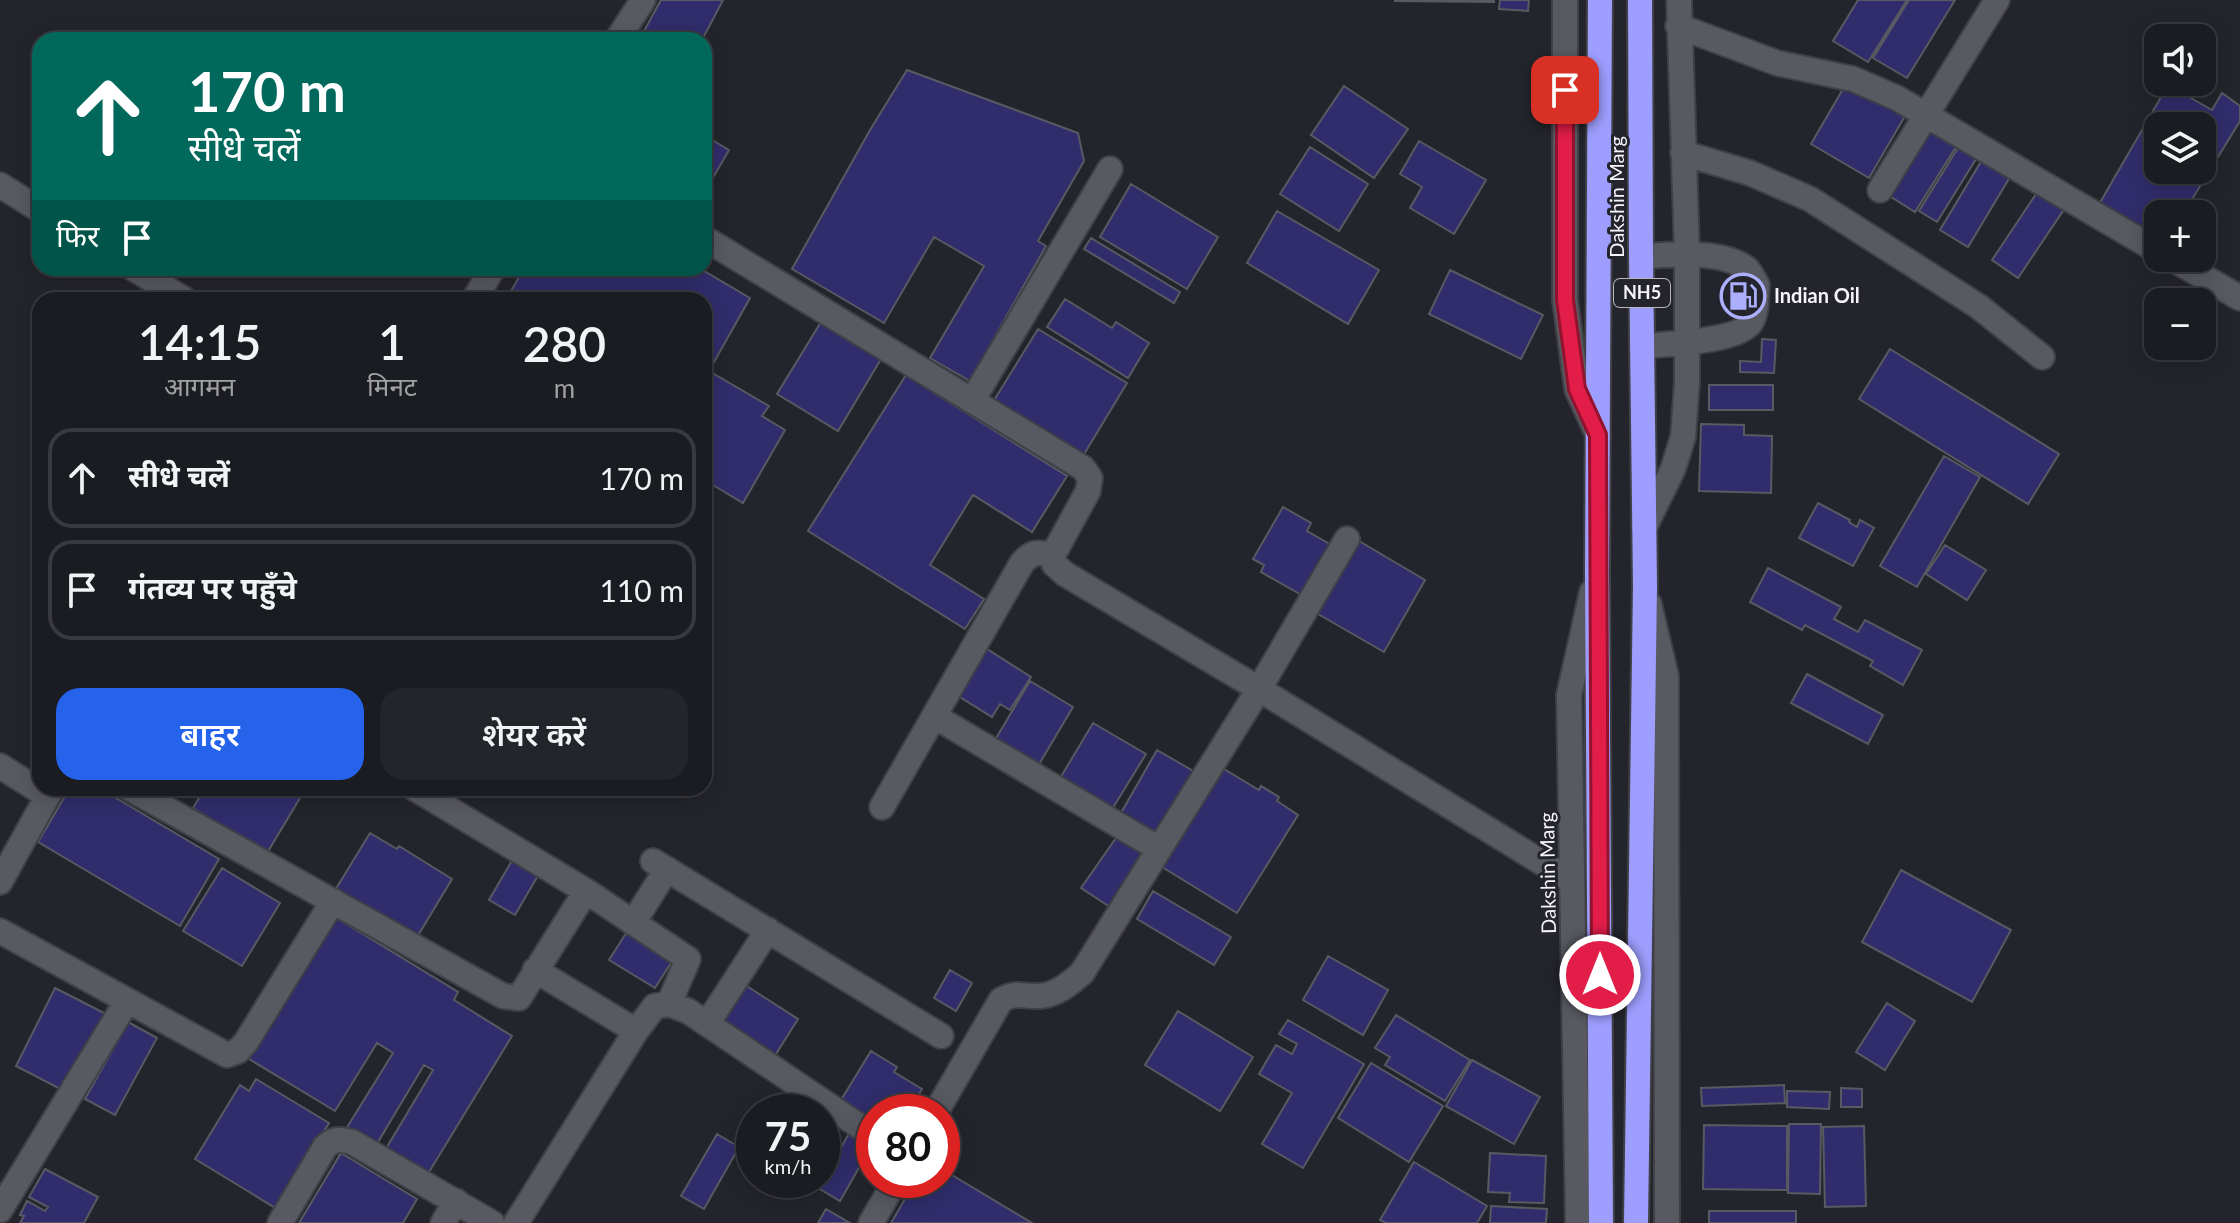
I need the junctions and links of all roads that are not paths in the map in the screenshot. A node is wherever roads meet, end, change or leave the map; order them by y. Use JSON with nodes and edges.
{"nodes":[{"id":1,"x":643,"y":0,"type":"edge"},
{"id":2,"x":1565,"y":0,"type":"edge"},
{"id":3,"x":1600,"y":0,"type":"edge"},
{"id":4,"x":1640,"y":0,"type":"edge"},
{"id":5,"x":1679,"y":0,"type":"edge"},
{"id":6,"x":1997,"y":0,"type":"edge"},
{"id":7,"x":1678,"y":26,"type":"junction"},
{"id":8,"x":622,"y":32,"type":"edge"},
{"id":9,"x":1926,"y":116,"type":"junction"},
{"id":10,"x":1683,"y":153,"type":"junction"},
{"id":11,"x":1110,"y":169,"type":"dead end"},
{"id":12,"x":0,"y":185,"type":"edge"},
{"id":13,"x":1880,"y":190,"type":"dead end"},
{"id":14,"x":32,"y":205,"type":"edge"},
{"id":15,"x":712,"y":243,"type":"edge"},
{"id":16,"x":2144,"y":243,"type":"edge"},
{"id":17,"x":1687,"y":254,"type":"junction"},
{"id":18,"x":1641,"y":256,"type":"junction"},
{"id":19,"x":2195,"y":272,"type":"edge"},
{"id":20,"x":146,"y":276,"type":"edge"},
{"id":21,"x":172,"y":292,"type":"edge"},
{"id":22,"x":2240,"y":298,"type":"edge"},
{"id":23,"x":1687,"y":343,"type":"junction"},
{"id":24,"x":1642,"y":346,"type":"junction"},
{"id":25,"x":2042,"y":357,"type":"dead end"},
{"id":26,"x":972,"y":401,"type":"junction"},
{"id":27,"x":1598,"y":435,"type":"junction"},
{"id":28,"x":1644,"y":528,"type":"junction"},
{"id":29,"x":1347,"y":539,"type":"dead end"},
{"id":30,"x":1053,"y":555,"type":"junction"},
{"id":31,"x":1597,"y":573,"type":"junction"},
{"id":32,"x":1645,"y":586,"type":"junction"},
{"id":33,"x":1259,"y":689,"type":"junction"},
{"id":34,"x":934,"y":716,"type":"junction"},
{"id":35,"x":0,"y":766,"type":"edge"},
{"id":36,"x":32,"y":783,"type":"edge"},
{"id":37,"x":48,"y":796,"type":"edge"},
{"id":38,"x":143,"y":796,"type":"edge"},
{"id":39,"x":427,"y":796,"type":"edge"},
{"id":40,"x":882,"y":807,"type":"dead end"},
{"id":41,"x":1159,"y":849,"type":"junction"},
{"id":42,"x":1572,"y":881,"type":"junction"},
{"id":43,"x":0,"y":882,"type":"edge"},
{"id":44,"x":586,"y":891,"type":"junction"},
{"id":45,"x":333,"y":901,"type":"junction"},
{"id":46,"x":633,"y":923,"type":"junction"},
{"id":47,"x":768,"y":930,"type":"junction"},
{"id":48,"x":0,"y":931,"type":"edge"},
{"id":49,"x":535,"y":970,"type":"junction"},
{"id":50,"x":127,"y":1001,"type":"junction"},
{"id":51,"x":669,"y":1004,"type":"junction"},
{"id":52,"x":707,"y":1024,"type":"junction"},
{"id":53,"x":636,"y":1031,"type":"junction"},
{"id":54,"x":941,"y":1036,"type":"dead end"},
{"id":55,"x":946,"y":1094,"type":"edge"},
{"id":56,"x":856,"y":1124,"type":"edge"},
{"id":57,"x":886,"y":1198,"type":"edge"},
{"id":58,"x":456,"y":1201,"type":"junction"},
{"id":59,"x":0,"y":1210,"type":"edge"},
{"id":60,"x":278,"y":1221,"type":"edge"},
{"id":61,"x":443,"y":1223,"type":"edge"},
{"id":62,"x":492,"y":1223,"type":"edge"},
{"id":63,"x":516,"y":1223,"type":"edge"},
{"id":64,"x":871,"y":1223,"type":"edge"},
{"id":65,"x":1578,"y":1223,"type":"edge"},
{"id":66,"x":1601,"y":1223,"type":"edge"},
{"id":67,"x":1636,"y":1223,"type":"edge"},
{"id":68,"x":1667,"y":1223,"type":"edge"}],
"edges":[{"from":1,"to":8,"type":"street"},
{"from":2,"to":27,"type":"street"},
{"from":3,"to":27,"type":"highway","name":"Dakshin Marg","number":"NH5"},
{"from":4,"to":18,"type":"highway","name":"Dakshin Marg","number":"NH5"},
{"from":5,"to":7,"type":"street"},
{"from":6,"to":9,"type":"street"},
{"from":7,"to":9,"type":"street"},
{"from":7,"to":10,"type":"street"},
{"from":9,"to":13,"type":"street"},
{"from":9,"to":16,"type":"street"},
{"from":10,"to":17,"type":"street"},
{"from":10,"to":25,"type":"street"},
{"from":11,"to":26,"type":"street"},
{"from":12,"to":14,"type":"street"},
{"from":15,"to":26,"type":"street"},
{"from":17,"to":18,"type":"street"},
{"from":17,"to":23,"type":"street"},
{"from":17,"to":23,"type":"street"},
{"from":18,"to":24,"type":"highway","name":"Dakshin Marg","number":"NH5"},
{"from":19,"to":22,"type":"street"},
{"from":20,"to":21,"type":"street"},
{"from":23,"to":24,"type":"street"},
{"from":23,"to":28,"type":"street"},
{"from":24,"to":28,"type":"highway","name":"Dakshin Marg","number":"NH5"},
{"from":26,"to":30,"type":"street"},
{"from":27,"to":31,"type":"highway","name":"Dakshin Marg","number":"NH5"},
{"from":28,"to":32,"type":"highway","name":"Dakshin Marg","number":"NH5"},
{"from":29,"to":33,"type":"street"},
{"from":30,"to":33,"type":"street"},
{"from":30,"to":34,"type":"street"},
{"from":31,"to":42,"type":"street","name":"Dakshin Marg","number":"NH5"},
{"from":31,"to":66,"type":"highway","name":"Dakshin Marg"},
{"from":32,"to":67,"type":"highway","name":"Dakshin Marg"},
{"from":32,"to":68,"type":"street","name":"Dakshin Marg","number":"NH5"},
{"from":33,"to":41,"type":"street"},
{"from":33,"to":42,"type":"street"},
{"from":34,"to":40,"type":"street"},
{"from":34,"to":41,"type":"street"},
{"from":35,"to":36,"type":"street"},
{"from":37,"to":43,"type":"street"},
{"from":38,"to":45,"type":"street"},
{"from":39,"to":44,"type":"street"},
{"from":41,"to":55,"type":"street"},
{"from":42,"to":65,"type":"street","name":"Dakshin Marg","number":"NH5"},
{"from":44,"to":46,"type":"street"},
{"from":44,"to":49,"type":"street"},
{"from":45,"to":49,"type":"street"},
{"from":45,"to":50,"type":"street"},
{"from":46,"to":47,"type":"street"},
{"from":46,"to":51,"type":"street"},
{"from":47,"to":52,"type":"street"},
{"from":47,"to":54,"type":"street"},
{"from":48,"to":50,"type":"street"},
{"from":49,"to":53,"type":"street"},
{"from":50,"to":59,"type":"street"},
{"from":51,"to":52,"type":"street"},
{"from":51,"to":53,"type":"street"},
{"from":52,"to":56,"type":"street"},
{"from":53,"to":63,"type":"street"},
{"from":57,"to":64,"type":"street"},
{"from":58,"to":60,"type":"street"},
{"from":58,"to":61,"type":"street"},
{"from":58,"to":62,"type":"street"}]}
